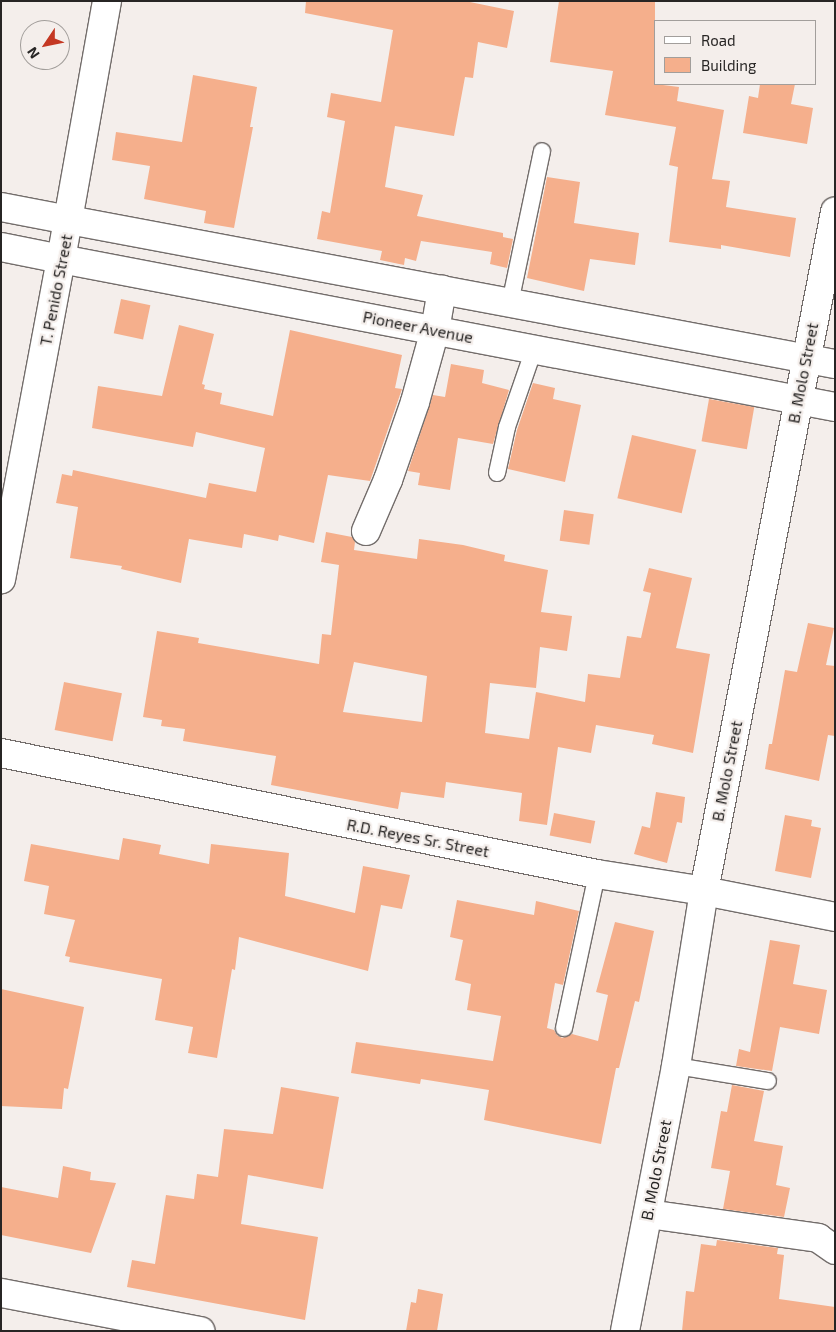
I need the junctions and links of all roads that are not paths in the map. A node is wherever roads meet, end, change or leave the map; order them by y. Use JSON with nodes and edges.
{"nodes":[{"id":1,"x":107,"y":1,"type":"edge"},
{"id":2,"x":542,"y":151,"type":"dead end"},
{"id":3,"x":1,"y":208,"type":"edge"},
{"id":4,"x":835,"y":212,"type":"edge"},
{"id":5,"x":69,"y":220,"type":"junction"},
{"id":6,"x":1,"y":247,"type":"edge"},
{"id":7,"x":62,"y":259,"type":"junction"},
{"id":8,"x":442,"y":290,"type":"junction"},
{"id":9,"x":510,"y":303,"type":"junction"},
{"id":10,"x":435,"y":330,"type":"junction"},
{"id":11,"x":534,"y":349,"type":"junction"},
{"id":12,"x":806,"y":359,"type":"junction"},
{"id":13,"x":835,"y":364,"type":"edge"},
{"id":14,"x":797,"y":399,"type":"junction"},
{"id":15,"x":835,"y":407,"type":"edge"},
{"id":16,"x":497,"y":473,"type":"dead end"},
{"id":17,"x":366,"y":531,"type":"dead end"},
{"id":18,"x":1,"y":579,"type":"edge"},
{"id":19,"x":1,"y":753,"type":"edge"},
{"id":20,"x":597,"y":874,"type":"junction"},
{"id":21,"x":704,"y":891,"type":"junction"},
{"id":22,"x":835,"y":918,"type":"edge"},
{"id":23,"x":564,"y":1028,"type":"dead end"},
{"id":24,"x":676,"y":1066,"type":"junction"},
{"id":25,"x":768,"y":1081,"type":"dead end"},
{"id":26,"x":648,"y":1214,"type":"junction"},
{"id":27,"x":835,"y":1250,"type":"edge"},
{"id":28,"x":1,"y":1292,"type":"edge"},
{"id":29,"x":99,"y":1321,"type":"edge"},
{"id":30,"x":200,"y":1331,"type":"edge"},
{"id":31,"x":625,"y":1331,"type":"edge"}],
"edges":[{"from":1,"to":5,"type":"street","name":"T. Penido Street"},
{"from":2,"to":9,"type":"lane"},
{"from":3,"to":5,"type":"street"},
{"from":4,"to":12,"type":"street","name":"B. Molo Street"},
{"from":5,"to":7,"type":"street","name":"T. Penido Street"},
{"from":5,"to":8,"type":"street"},
{"from":6,"to":7,"type":"street","name":"Pioneer Avenue"},
{"from":7,"to":10,"type":"street","name":"Pioneer Avenue"},
{"from":7,"to":18,"type":"street","name":"T. Penido Street"},
{"from":8,"to":9,"type":"street"},
{"from":8,"to":10,"type":"street"},
{"from":9,"to":12,"type":"street"},
{"from":10,"to":11,"type":"street","name":"Pioneer Avenue"},
{"from":10,"to":17,"type":"street"},
{"from":11,"to":14,"type":"street","name":"Pioneer Avenue"},
{"from":11,"to":16,"type":"lane"},
{"from":12,"to":13,"type":"street"},
{"from":12,"to":14,"type":"street","name":"B. Molo Street"},
{"from":14,"to":15,"type":"street","name":"Pioneer Avenue"},
{"from":14,"to":21,"type":"street","name":"B. Molo Street"},
{"from":19,"to":20,"type":"street","name":"R.D. Reyes Sr. Street"},
{"from":20,"to":21,"type":"street","name":"R.D. Reyes Sr. Street"},
{"from":20,"to":23,"type":"lane"},
{"from":21,"to":22,"type":"street","name":"R.D. Reyes Sr. Street"},
{"from":21,"to":24,"type":"street","name":"B. Molo Street"},
{"from":24,"to":25,"type":"lane"},
{"from":24,"to":26,"type":"street","name":"B. Molo Street"},
{"from":26,"to":27,"type":"street"},
{"from":26,"to":31,"type":"street","name":"B. Molo Street"},
{"from":28,"to":29,"type":"street"},
{"from":29,"to":30,"type":"street"}]}
